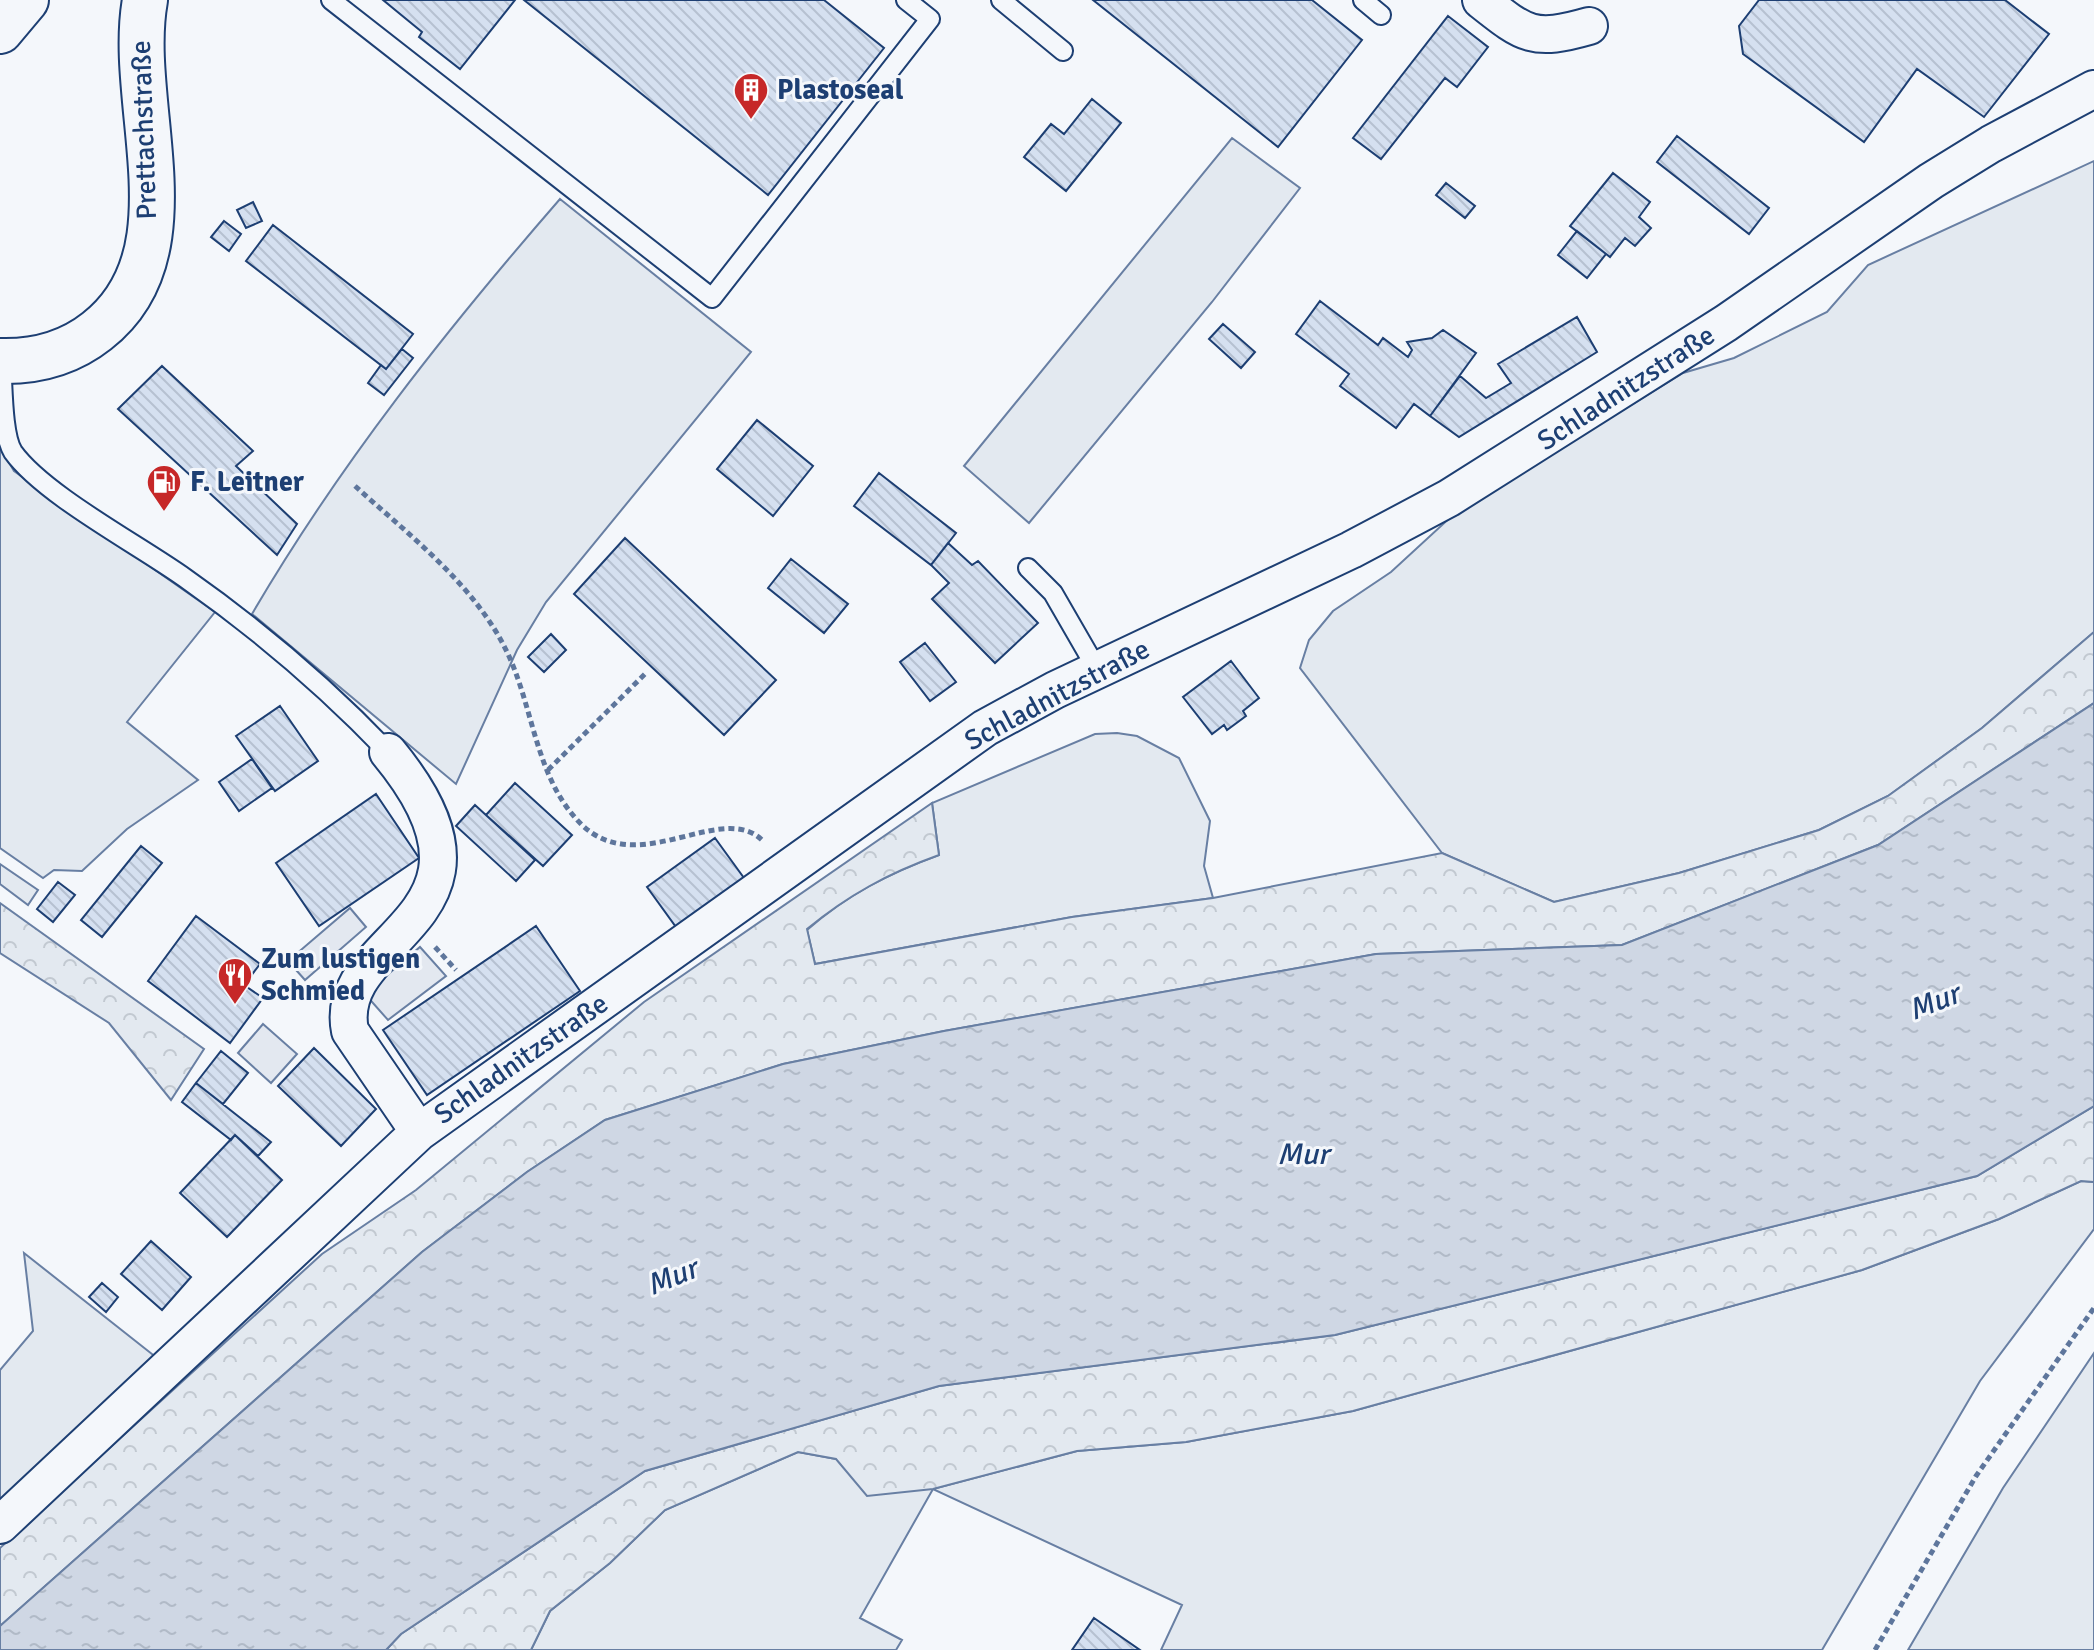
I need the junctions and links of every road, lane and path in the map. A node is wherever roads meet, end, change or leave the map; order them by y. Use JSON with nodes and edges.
{"nodes":[{"id":1,"x":26,"y":0,"type":"edge"},
{"id":2,"x":145,"y":0,"type":"edge"},
{"id":3,"x":331,"y":0,"type":"edge"},
{"id":4,"x":906,"y":0,"type":"edge"},
{"id":5,"x":1001,"y":0,"type":"edge"},
{"id":6,"x":1363,"y":0,"type":"edge"},
{"id":7,"x":1481,"y":0,"type":"edge"},
{"id":8,"x":1381,"y":15,"type":"dead end"},
{"id":9,"x":1589,"y":26,"type":"dead end"},
{"id":10,"x":0,"y":31,"type":"edge"},
{"id":11,"x":1063,"y":51,"type":"dead end"},
{"id":12,"x":2094,"y":89,"type":"edge"},
{"id":13,"x":0,"y":361,"type":"edge"},
{"id":14,"x":355,"y":486,"type":"dead end"},
{"id":15,"x":1028,"y":568,"type":"dead end"},
{"id":16,"x":1098,"y":671,"type":"junction"},
{"id":17,"x":646,"y":673,"type":"dead end"},
{"id":18,"x":388,"y":752,"type":"joint"},
{"id":19,"x":548,"y":771,"type":"junction"},
{"id":20,"x":789,"y":869,"type":"junction"},
{"id":21,"x":419,"y":1132,"type":"junction"},
{"id":22,"x":2094,"y":1308,"type":"edge"},
{"id":23,"x":0,"y":1525,"type":"edge"},
{"id":24,"x":1875,"y":1650,"type":"edge"}],
"edges":[{"from":1,"to":10,"type":"main road"},
{"from":2,"to":13,"type":"main road","name":"Prettachstraße"},
{"from":3,"to":4,"type":"lane"},
{"from":5,"to":11,"type":"lane"},
{"from":6,"to":8,"type":"lane"},
{"from":7,"to":9,"type":"street"},
{"from":12,"to":16,"type":"street","name":"Schladnitzstraße"},
{"from":13,"to":18,"type":"lane"},
{"from":14,"to":19,"type":"path"},
{"from":15,"to":16,"type":"lane"},
{"from":16,"to":20,"type":"street","name":"Schladnitzstraße"},
{"from":17,"to":19,"type":"path"},
{"from":18,"to":21,"type":"street"},
{"from":19,"to":20,"type":"path"},
{"from":20,"to":21,"type":"street","name":"Schladnitzstraße"},
{"from":21,"to":23,"type":"street","name":"Schladnitzstraße"},
{"from":22,"to":24,"type":"path"}]}
